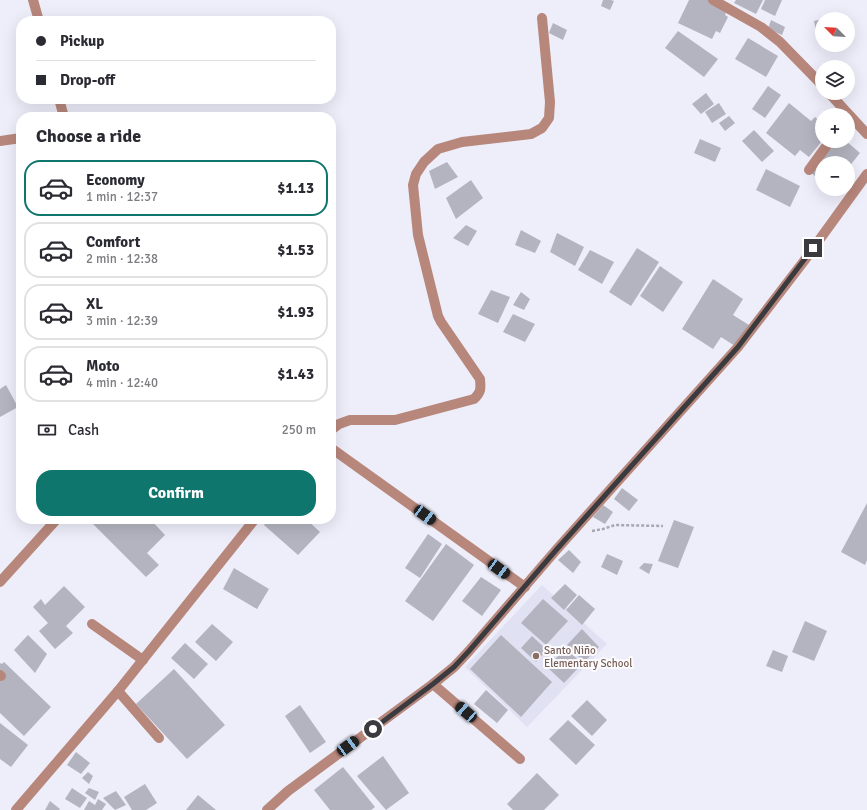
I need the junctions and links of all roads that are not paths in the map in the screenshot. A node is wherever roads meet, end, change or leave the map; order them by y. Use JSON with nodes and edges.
{"nodes":[{"id":1,"x":33,"y":0,"type":"edge"},
{"id":2,"x":713,"y":0,"type":"edge"},
{"id":3,"x":38,"y":16,"type":"edge"},
{"id":4,"x":542,"y":18,"type":"dead end"},
{"id":5,"x":815,"y":78,"type":"edge"},
{"id":6,"x":836,"y":100,"type":"edge"},
{"id":7,"x":842,"y":108,"type":"edge"},
{"id":8,"x":855,"y":122,"type":"edge"},
{"id":9,"x":867,"y":134,"type":"edge"},
{"id":10,"x":16,"y":139,"type":"edge"},
{"id":11,"x":0,"y":141,"type":"edge"},
{"id":12,"x":825,"y":148,"type":"edge"},
{"id":13,"x":809,"y":170,"type":"dead end"},
{"id":14,"x":867,"y":174,"type":"edge"},
{"id":15,"x":336,"y":426,"type":"edge"},
{"id":16,"x":336,"y":452,"type":"edge"},
{"id":17,"x":52,"y":524,"type":"edge"},
{"id":18,"x":251,"y":524,"type":"edge"},
{"id":19,"x":0,"y":582,"type":"edge"},
{"id":20,"x":525,"y":587,"type":"junction"},
{"id":21,"x":92,"y":624,"type":"dead end"},
{"id":22,"x":143,"y":660,"type":"junction"},
{"id":23,"x":433,"y":684,"type":"junction"},
{"id":24,"x":118,"y":691,"type":"junction"},
{"id":25,"x":159,"y":738,"type":"dead end"},
{"id":26,"x":520,"y":759,"type":"dead end"},
{"id":27,"x":270,"y":809,"type":"edge"},
{"id":28,"x":16,"y":810,"type":"edge"}],
"edges":[{"from":1,"to":3,"type":"street"},
{"from":2,"to":5,"type":"street"},
{"from":4,"to":15,"type":"street"},
{"from":6,"to":7,"type":"street"},
{"from":8,"to":9,"type":"street"},
{"from":10,"to":11,"type":"street"},
{"from":12,"to":13,"type":"street"},
{"from":14,"to":20,"type":"street"},
{"from":16,"to":20,"type":"street"},
{"from":17,"to":19,"type":"street"},
{"from":18,"to":22,"type":"street"},
{"from":20,"to":23,"type":"street"},
{"from":21,"to":22,"type":"street"},
{"from":22,"to":24,"type":"street"},
{"from":23,"to":26,"type":"street"},
{"from":23,"to":27,"type":"street"},
{"from":24,"to":25,"type":"street"},
{"from":24,"to":28,"type":"street"}]}
